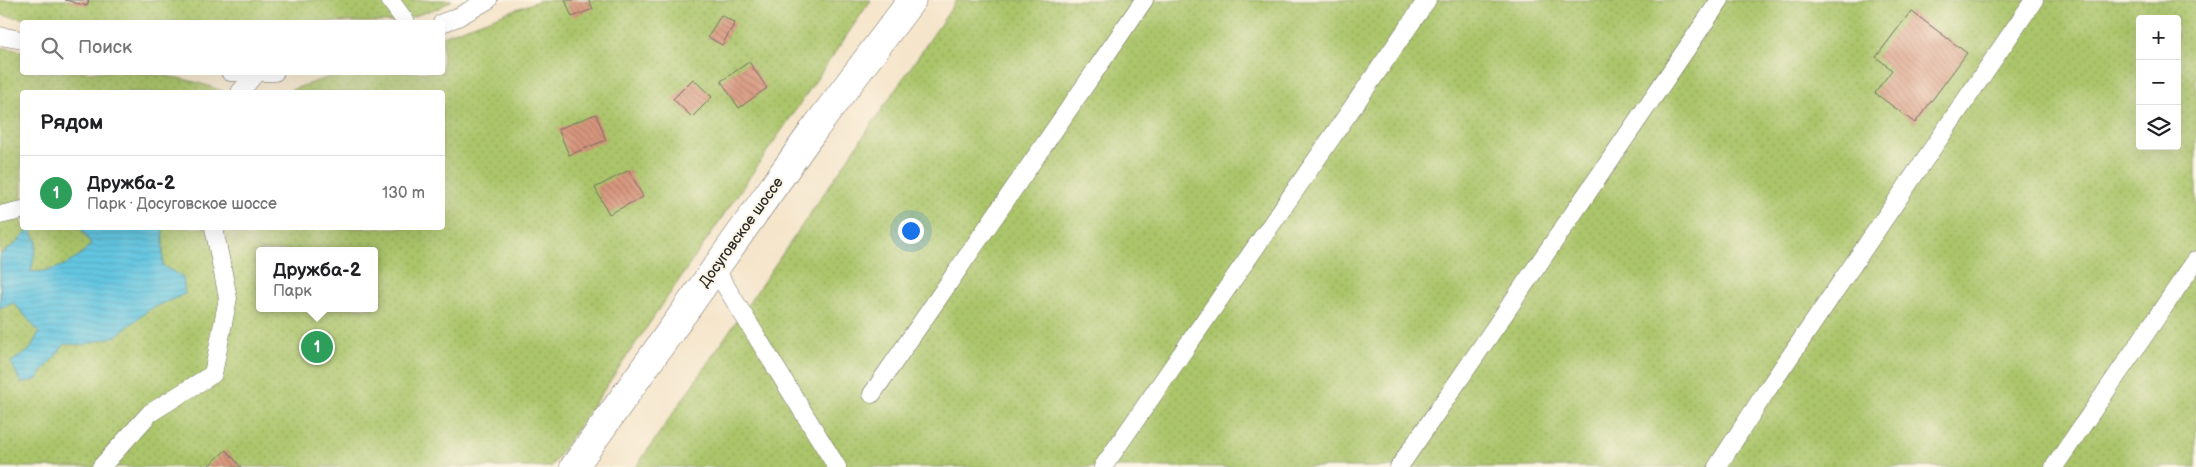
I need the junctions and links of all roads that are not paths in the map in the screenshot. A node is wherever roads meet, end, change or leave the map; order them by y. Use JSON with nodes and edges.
{"nodes":[{"id":1,"x":390,"y":0,"type":"edge"},
{"id":2,"x":488,"y":0,"type":"edge"},
{"id":3,"x":912,"y":0,"type":"edge"},
{"id":4,"x":1144,"y":0,"type":"edge"},
{"id":5,"x":1427,"y":0,"type":"edge"},
{"id":6,"x":1720,"y":0,"type":"edge"},
{"id":7,"x":2034,"y":0,"type":"edge"},
{"id":8,"x":405,"y":20,"type":"edge"},
{"id":9,"x":445,"y":21,"type":"edge"},
{"id":10,"x":0,"y":36,"type":"edge"},
{"id":11,"x":20,"y":40,"type":"edge"},
{"id":12,"x":254,"y":75,"type":"edge"},
{"id":13,"x":242,"y":90,"type":"edge"},
{"id":14,"x":20,"y":210,"type":"edge"},
{"id":15,"x":0,"y":215,"type":"edge"},
{"id":16,"x":214,"y":230,"type":"edge"},
{"id":17,"x":2196,"y":260,"type":"edge"},
{"id":18,"x":715,"y":269,"type":"junction"},
{"id":19,"x":872,"y":394,"type":"dead end"},
{"id":20,"x":101,"y":467,"type":"edge"},
{"id":21,"x":574,"y":467,"type":"edge"},
{"id":22,"x":837,"y":467,"type":"edge"},
{"id":23,"x":1103,"y":467,"type":"edge"},
{"id":24,"x":1399,"y":467,"type":"edge"},
{"id":25,"x":1717,"y":467,"type":"edge"},
{"id":26,"x":2054,"y":467,"type":"edge"}],
"edges":[{"from":1,"to":8,"type":"lane"},
{"from":2,"to":9,"type":"lane"},
{"from":3,"to":18,"type":"main road","name":"Досуговское шоссе"},
{"from":4,"to":19,"type":"lane"},
{"from":5,"to":23,"type":"lane"},
{"from":6,"to":24,"type":"lane"},
{"from":7,"to":25,"type":"lane"},
{"from":10,"to":11,"type":"lane"},
{"from":12,"to":13,"type":"lane"},
{"from":14,"to":15,"type":"lane"},
{"from":16,"to":20,"type":"lane"},
{"from":17,"to":26,"type":"lane"},
{"from":18,"to":21,"type":"main road","name":"Досуговское шоссе"},
{"from":18,"to":22,"type":"lane"}]}
